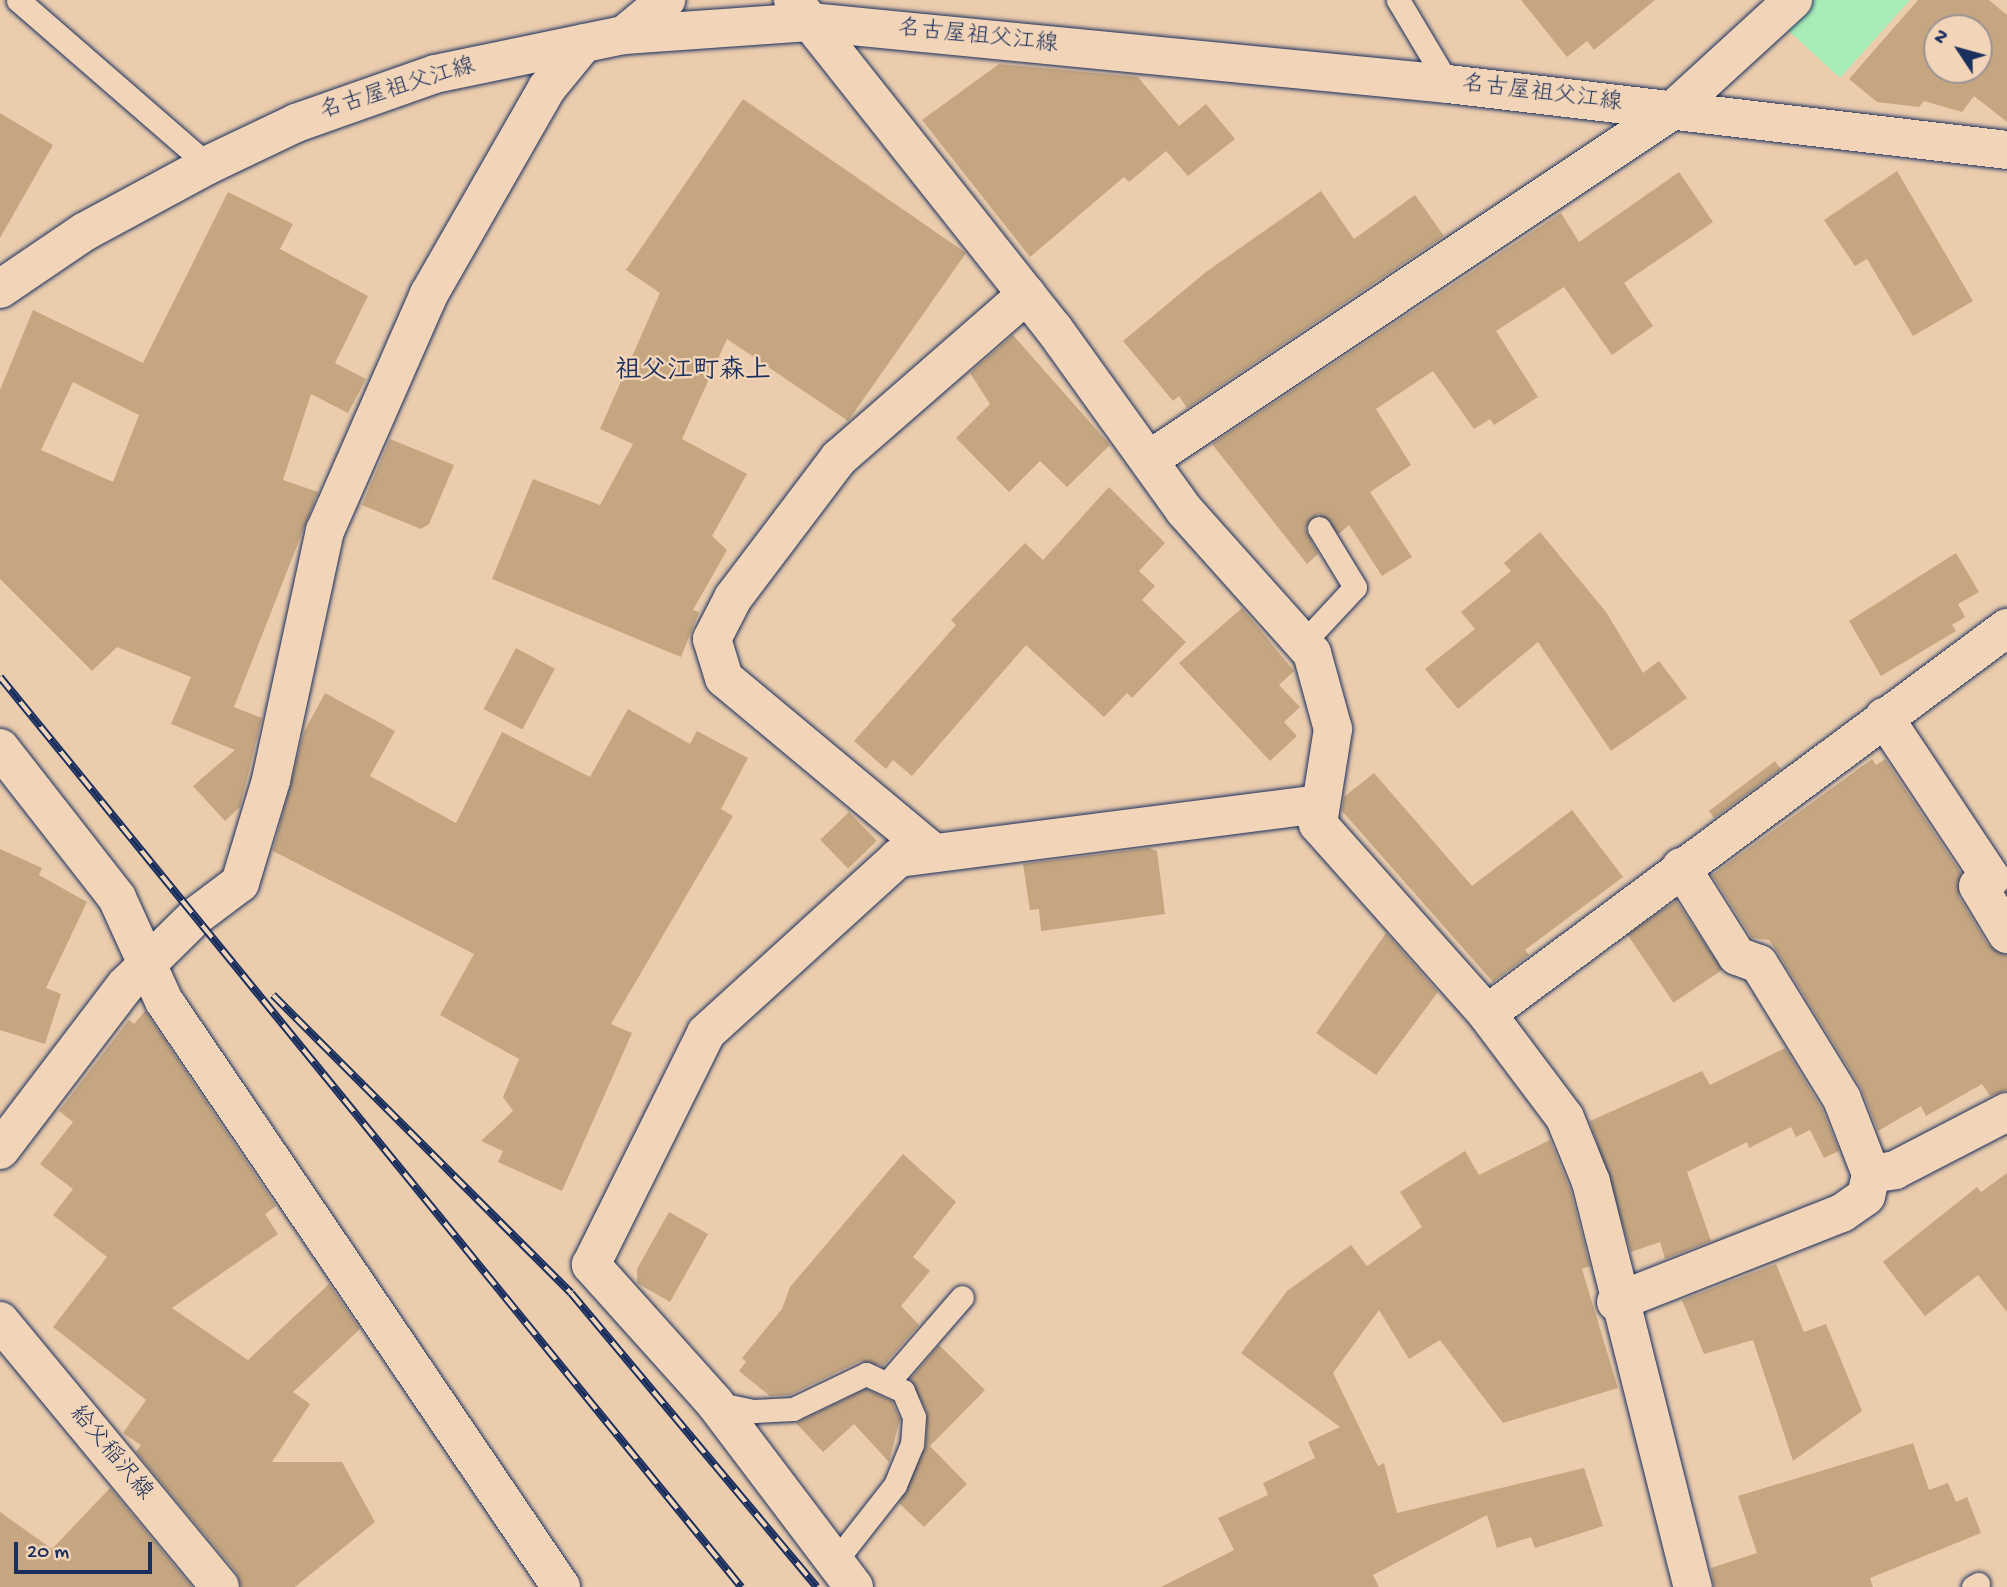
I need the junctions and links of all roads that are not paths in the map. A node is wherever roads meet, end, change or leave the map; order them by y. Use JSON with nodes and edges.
{"nodes":[{"id":1,"x":19,"y":0,"type":"edge"},
{"id":2,"x":666,"y":0,"type":"edge"},
{"id":3,"x":1398,"y":0,"type":"edge"},
{"id":4,"x":1793,"y":0,"type":"edge"},
{"id":5,"x":801,"y":11,"type":"edge"},
{"id":6,"x":624,"y":35,"type":"junction"},
{"id":7,"x":584,"y":43,"type":"junction"},
{"id":8,"x":1448,"y":84,"type":"junction"},
{"id":9,"x":1673,"y":110,"type":"junction"},
{"id":10,"x":2007,"y":150,"type":"edge"},
{"id":11,"x":208,"y":165,"type":"junction"},
{"id":12,"x":0,"y":289,"type":"edge"},
{"id":13,"x":1027,"y":294,"type":"junction"},
{"id":14,"x":1149,"y":460,"type":"junction"},
{"id":15,"x":1319,"y":528,"type":"dead end"},
{"id":16,"x":2007,"y":628,"type":"edge"},
{"id":17,"x":1303,"y":643,"type":"junction"},
{"id":18,"x":1884,"y":717,"type":"junction"},
{"id":19,"x":0,"y":748,"type":"edge"},
{"id":20,"x":1318,"y":804,"type":"junction"},
{"id":21,"x":934,"y":853,"type":"junction"},
{"id":22,"x":1681,"y":867,"type":"junction"},
{"id":23,"x":2007,"y":934,"type":"edge"},
{"id":24,"x":149,"y":960,"type":"junction"},
{"id":25,"x":1487,"y":1014,"type":"junction"},
{"id":26,"x":2007,"y":1112,"type":"edge"},
{"id":27,"x":0,"y":1150,"type":"edge"},
{"id":28,"x":1871,"y":1174,"type":"junction"},
{"id":29,"x":962,"y":1297,"type":"dead end"},
{"id":30,"x":1616,"y":1302,"type":"junction"},
{"id":31,"x":0,"y":1321,"type":"edge"},
{"id":32,"x":889,"y":1381,"type":"junction"},
{"id":33,"x":715,"y":1403,"type":"junction"},
{"id":34,"x":845,"y":1573,"type":"edge"},
{"id":35,"x":219,"y":1587,"type":"edge"},
{"id":36,"x":561,"y":1587,"type":"edge"},
{"id":37,"x":1693,"y":1587,"type":"edge"}],
"edges":[{"from":1,"to":11,"type":"lane"},
{"from":2,"to":6,"type":"street"},
{"from":3,"to":8,"type":"lane"},
{"from":4,"to":9,"type":"street"},
{"from":5,"to":6,"type":"street","name":"名古屋祖父江線"},
{"from":5,"to":8,"type":"street","name":"名古屋祖父江線"},
{"from":5,"to":13,"type":"street"},
{"from":6,"to":7,"type":"street","name":"名古屋祖父江線"},
{"from":7,"to":11,"type":"street","name":"名古屋祖父江線"},
{"from":7,"to":24,"type":"street"},
{"from":8,"to":9,"type":"street","name":"名古屋祖父江線"},
{"from":9,"to":10,"type":"street","name":"名古屋祖父江線"},
{"from":9,"to":14,"type":"street"},
{"from":11,"to":12,"type":"street","name":"名古屋祖父江線"},
{"from":13,"to":14,"type":"street"},
{"from":13,"to":21,"type":"street"},
{"from":14,"to":17,"type":"street"},
{"from":15,"to":17,"type":"lane"},
{"from":16,"to":18,"type":"street"},
{"from":17,"to":20,"type":"street"},
{"from":18,"to":22,"type":"street"},
{"from":18,"to":23,"type":"street"},
{"from":19,"to":24,"type":"street"},
{"from":20,"to":21,"type":"street"},
{"from":20,"to":25,"type":"street"},
{"from":21,"to":33,"type":"street"},
{"from":22,"to":25,"type":"street"},
{"from":22,"to":28,"type":"street"},
{"from":24,"to":27,"type":"street"},
{"from":24,"to":36,"type":"street"},
{"from":25,"to":30,"type":"street"},
{"from":26,"to":28,"type":"street"},
{"from":28,"to":30,"type":"street"},
{"from":29,"to":32,"type":"lane"},
{"from":30,"to":37,"type":"street"},
{"from":31,"to":35,"type":"street","name":"給父稲沢線"},
{"from":32,"to":33,"type":"lane"},
{"from":32,"to":34,"type":"lane"},
{"from":33,"to":34,"type":"street"}]}
